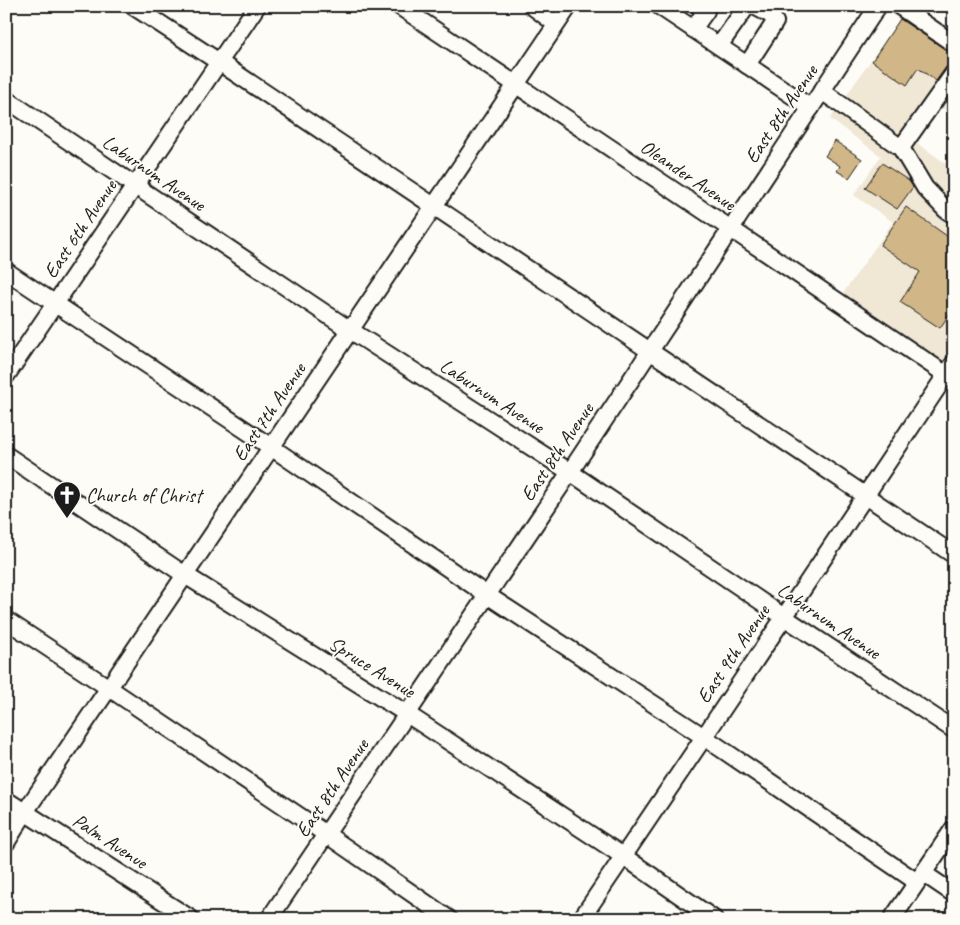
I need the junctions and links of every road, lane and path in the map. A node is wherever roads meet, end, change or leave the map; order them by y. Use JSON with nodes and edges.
{"nodes":[{"id":1,"x":134,"y":6,"type":"edge"},
{"id":2,"x":257,"y":6,"type":"edge"},
{"id":3,"x":398,"y":6,"type":"edge"},
{"id":4,"x":532,"y":6,"type":"edge"},
{"id":5,"x":569,"y":6,"type":"edge"},
{"id":6,"x":659,"y":6,"type":"edge"},
{"id":7,"x":699,"y":6,"type":"edge"},
{"id":8,"x":747,"y":6,"type":"edge"},
{"id":9,"x":754,"y":6,"type":"edge"},
{"id":10,"x":878,"y":6,"type":"edge"},
{"id":11,"x":899,"y":6,"type":"edge"},
{"id":12,"x":556,"y":24,"type":"junction"},
{"id":13,"x":693,"y":29,"type":"junction"},
{"id":14,"x":954,"y":44,"type":"edge"},
{"id":15,"x":719,"y":46,"type":"junction"},
{"id":16,"x":219,"y":62,"type":"junction"},
{"id":17,"x":747,"y":65,"type":"junction"},
{"id":18,"x":954,"y":73,"type":"edge"},
{"id":19,"x":515,"y":85,"type":"junction"},
{"id":20,"x":822,"y":91,"type":"junction"},
{"id":21,"x":6,"y":99,"type":"edge"},
{"id":22,"x":811,"y":108,"type":"junction"},
{"id":23,"x":901,"y":148,"type":"junction"},
{"id":24,"x":134,"y":185,"type":"junction"},
{"id":25,"x":433,"y":207,"type":"junction"},
{"id":26,"x":954,"y":215,"type":"edge"},
{"id":27,"x":731,"y":229,"type":"junction"},
{"id":28,"x":6,"y":271,"type":"edge"},
{"id":29,"x":55,"y":303,"type":"junction"},
{"id":30,"x":350,"y":330,"type":"junction"},
{"id":31,"x":649,"y":351,"type":"junction"},
{"id":32,"x":951,"y":372,"type":"edge"},
{"id":33,"x":6,"y":376,"type":"edge"},
{"id":34,"x":271,"y":448,"type":"junction"},
{"id":35,"x":6,"y":455,"type":"edge"},
{"id":36,"x":570,"y":472,"type":"junction"},
{"id":37,"x":865,"y":496,"type":"junction"},
{"id":38,"x":954,"y":555,"type":"edge"},
{"id":39,"x":185,"y":575,"type":"junction"},
{"id":40,"x":487,"y":595,"type":"junction"},
{"id":41,"x":784,"y":616,"type":"junction"},
{"id":42,"x":6,"y":620,"type":"edge"},
{"id":43,"x":109,"y":688,"type":"junction"},
{"id":44,"x":407,"y":714,"type":"junction"},
{"id":45,"x":954,"y":730,"type":"edge"},
{"id":46,"x":704,"y":737,"type":"junction"},
{"id":47,"x":6,"y":800,"type":"edge"},
{"id":48,"x":25,"y":812,"type":"junction"},
{"id":49,"x":954,"y":828,"type":"edge"},
{"id":50,"x":326,"y":834,"type":"junction"},
{"id":51,"x":6,"y":843,"type":"edge"},
{"id":52,"x":623,"y":856,"type":"junction"},
{"id":53,"x":920,"y":878,"type":"junction"},
{"id":54,"x":954,"y":894,"type":"edge"},
{"id":55,"x":191,"y":919,"type":"edge"},
{"id":56,"x":269,"y":919,"type":"edge"},
{"id":57,"x":450,"y":919,"type":"edge"},
{"id":58,"x":581,"y":919,"type":"edge"},
{"id":59,"x":714,"y":919,"type":"edge"},
{"id":60,"x":892,"y":919,"type":"edge"}],
"edges":[{"from":1,"to":16,"type":"street"},
{"from":2,"to":16,"type":"street","name":"East 6th Avenue"},
{"from":3,"to":19,"type":"street","name":"Oleander Avenue"},
{"from":4,"to":12,"type":"street"},
{"from":5,"to":12,"type":"street","name":"East 7th Avenue"},
{"from":6,"to":13,"type":"street"},
{"from":7,"to":13,"type":"street"},
{"from":8,"to":15,"type":"street"},
{"from":9,"to":17,"type":"street"},
{"from":10,"to":20,"type":"street","name":"East 8th Avenue"},
{"from":11,"to":14,"type":"street"},
{"from":12,"to":19,"type":"street","name":"East 7th Avenue"},
{"from":13,"to":15,"type":"street"},
{"from":15,"to":17,"type":"street"},
{"from":16,"to":24,"type":"street","name":"East 6th Avenue"},
{"from":16,"to":25,"type":"street"},
{"from":17,"to":22,"type":"street"},
{"from":18,"to":23,"type":"street"},
{"from":19,"to":25,"type":"street","name":"East 7th Avenue"},
{"from":19,"to":27,"type":"street","name":"Oleander Avenue"},
{"from":20,"to":22,"type":"street","name":"East 8th Avenue"},
{"from":20,"to":23,"type":"street"},
{"from":21,"to":24,"type":"street","name":"Laburnum Avenue"},
{"from":22,"to":27,"type":"street","name":"East 8th Avenue"},
{"from":23,"to":26,"type":"street"},
{"from":24,"to":29,"type":"street","name":"East 6th Avenue"},
{"from":24,"to":30,"type":"street","name":"Laburnum Avenue"},
{"from":25,"to":30,"type":"street","name":"East 7th Avenue"},
{"from":25,"to":31,"type":"street"},
{"from":27,"to":31,"type":"street","name":"East 8th Avenue"},
{"from":27,"to":32,"type":"street","name":"Oleander Avenue"},
{"from":28,"to":29,"type":"street"},
{"from":29,"to":33,"type":"street","name":"East 6th Avenue"},
{"from":29,"to":34,"type":"street"},
{"from":30,"to":34,"type":"street","name":"East 7th Avenue"},
{"from":30,"to":36,"type":"street","name":"Laburnum Avenue"},
{"from":31,"to":36,"type":"street","name":"East 8th Avenue"},
{"from":31,"to":37,"type":"street"},
{"from":32,"to":37,"type":"street","name":"East 9th Avenue"},
{"from":34,"to":39,"type":"street","name":"East 7th Avenue"},
{"from":34,"to":40,"type":"street"},
{"from":35,"to":39,"type":"street","name":"Spruce Avenue"},
{"from":36,"to":40,"type":"street","name":"East 8th Avenue"},
{"from":36,"to":41,"type":"street","name":"Laburnum Avenue"},
{"from":37,"to":38,"type":"street"},
{"from":37,"to":41,"type":"street","name":"East 9th Avenue"},
{"from":39,"to":43,"type":"street","name":"East 7th Avenue"},
{"from":39,"to":44,"type":"street","name":"Spruce Avenue"},
{"from":40,"to":44,"type":"street","name":"East 8th Avenue"},
{"from":40,"to":46,"type":"street"},
{"from":41,"to":45,"type":"street","name":"Laburnum Avenue"},
{"from":41,"to":46,"type":"street","name":"East 9th Avenue"},
{"from":42,"to":43,"type":"street"},
{"from":43,"to":48,"type":"street","name":"East 7th Avenue"},
{"from":43,"to":50,"type":"street"},
{"from":44,"to":50,"type":"street","name":"East 8th Avenue"},
{"from":44,"to":52,"type":"street","name":"Spruce Avenue"},
{"from":46,"to":52,"type":"street","name":"East 9th Avenue"},
{"from":46,"to":53,"type":"street"},
{"from":47,"to":48,"type":"street","name":"Palm Avenue"},
{"from":48,"to":51,"type":"street","name":"East 7th Avenue"},
{"from":48,"to":55,"type":"street","name":"Palm Avenue"},
{"from":49,"to":53,"type":"street"},
{"from":50,"to":56,"type":"street","name":"East 8th Avenue"},
{"from":50,"to":57,"type":"street"},
{"from":52,"to":58,"type":"street","name":"East 9th Avenue"},
{"from":52,"to":59,"type":"street","name":"Spruce Avenue"},
{"from":53,"to":54,"type":"street"},
{"from":53,"to":60,"type":"street"}]}
